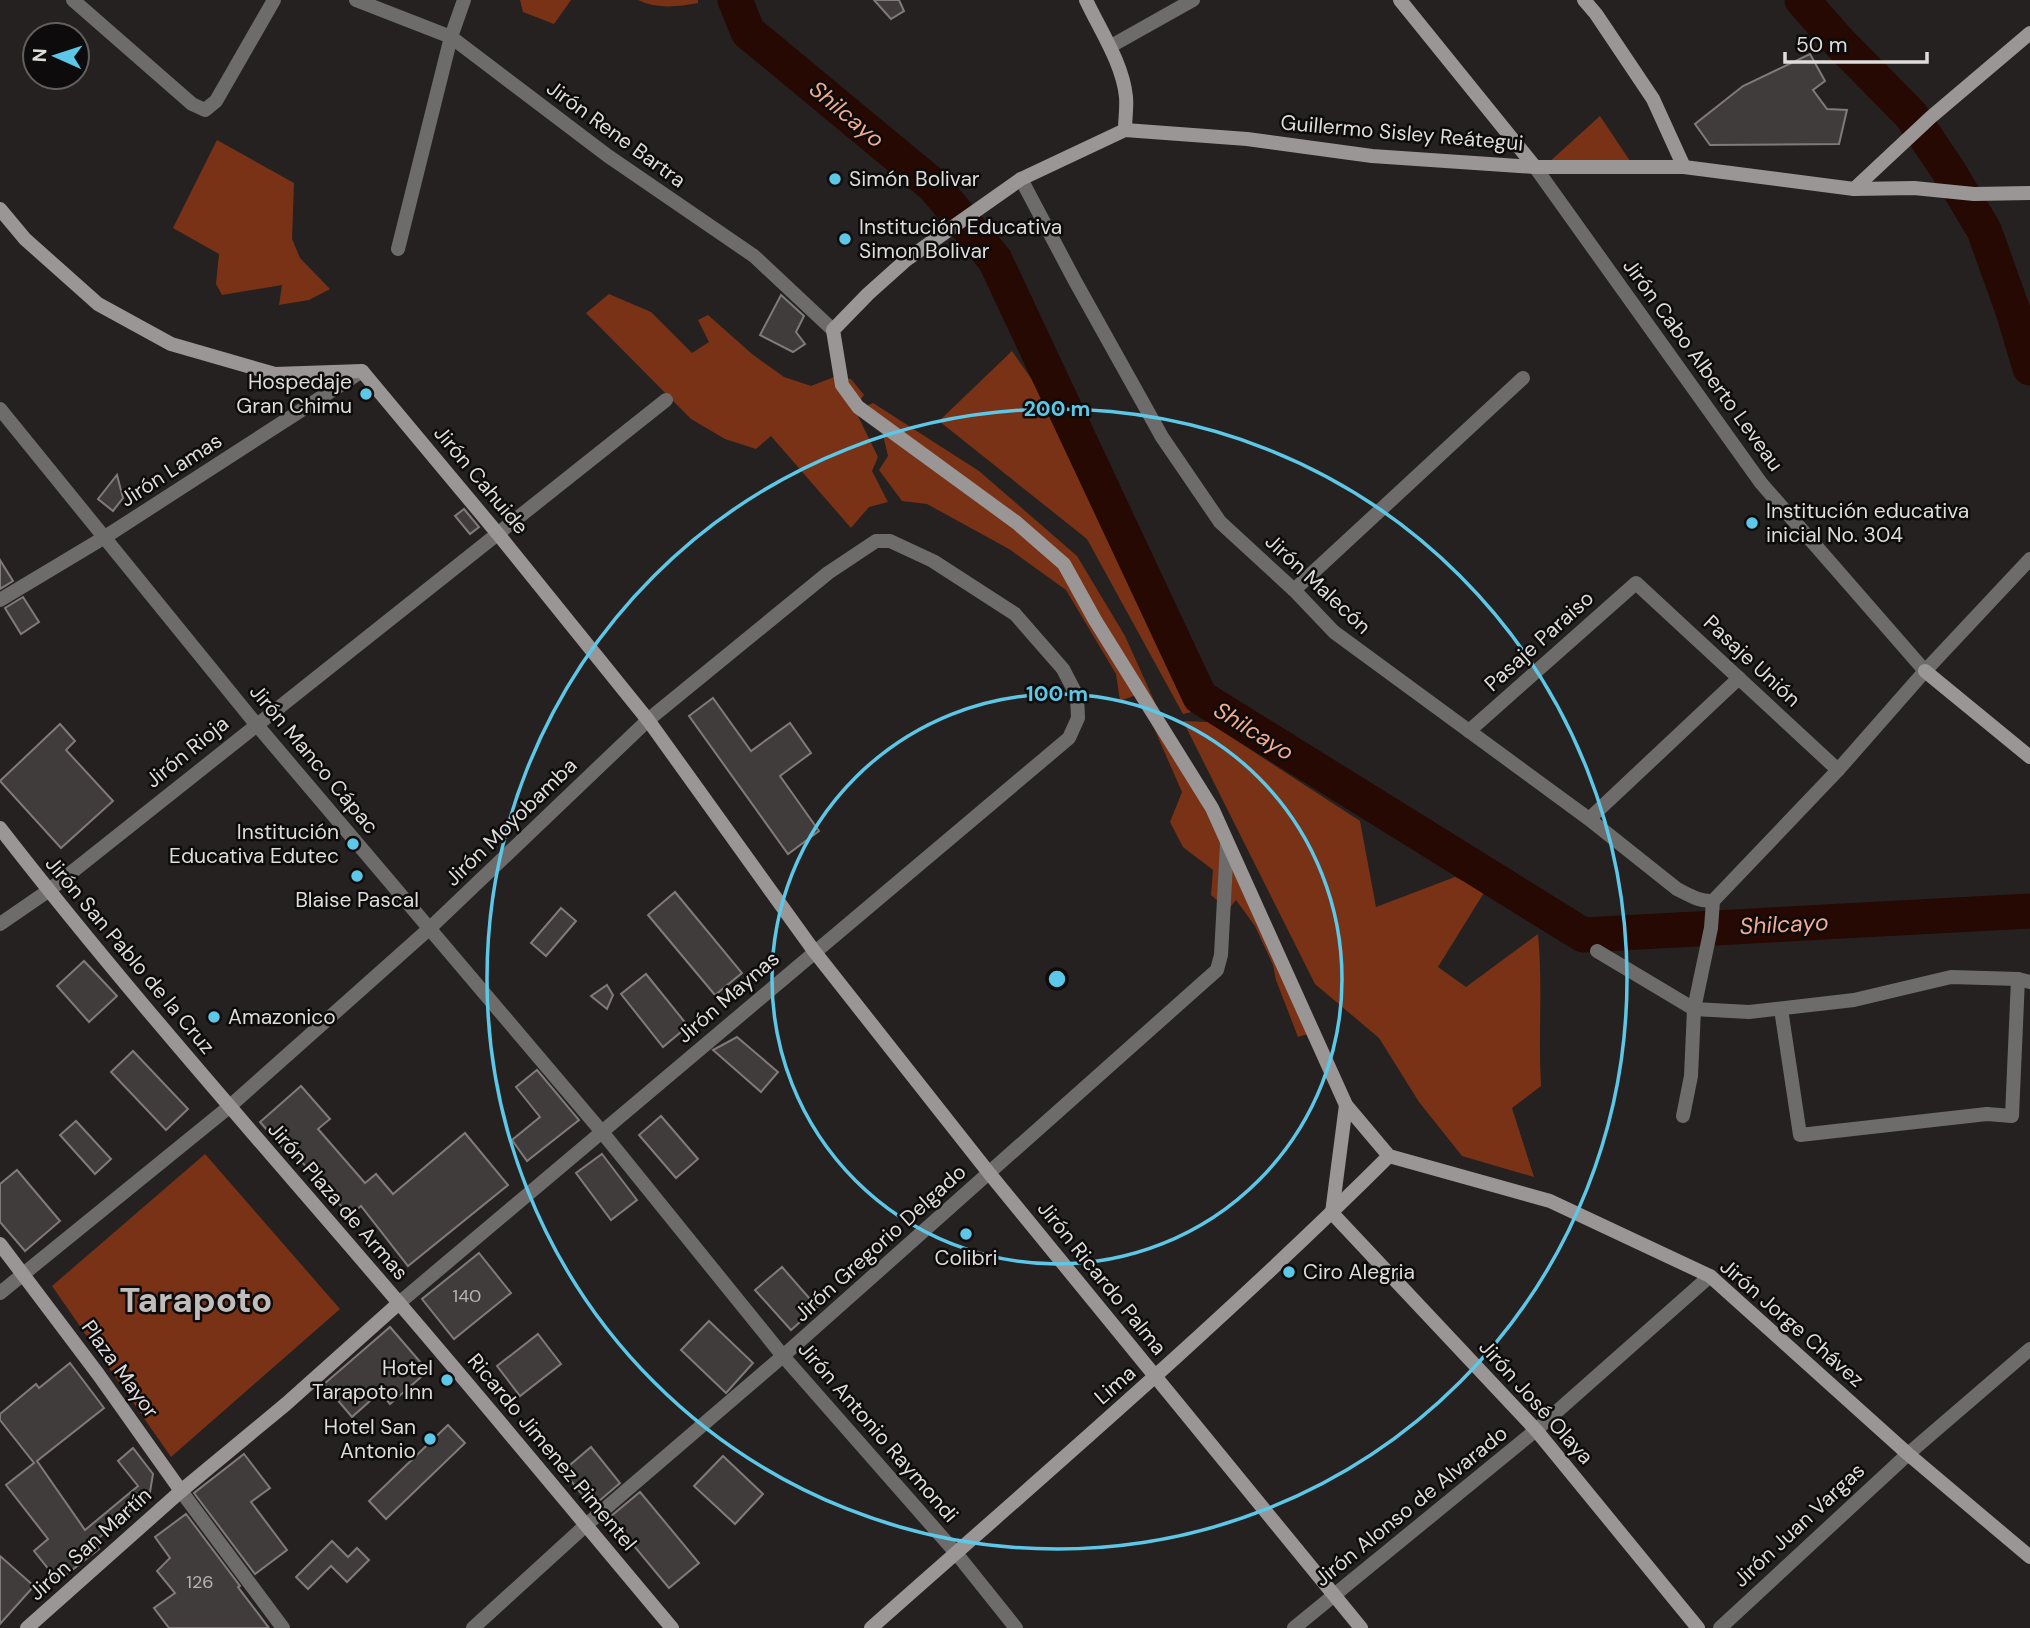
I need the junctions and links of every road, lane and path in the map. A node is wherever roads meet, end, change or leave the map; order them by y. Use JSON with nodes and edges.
{"nodes":[{"id":1,"x":73,"y":0,"type":"edge"},
{"id":2,"x":274,"y":0,"type":"edge"},
{"id":3,"x":356,"y":0,"type":"edge"},
{"id":4,"x":464,"y":0,"type":"edge"},
{"id":5,"x":1086,"y":0,"type":"edge"},
{"id":6,"x":1193,"y":0,"type":"edge"},
{"id":7,"x":1400,"y":0,"type":"edge"},
{"id":8,"x":1584,"y":0,"type":"edge"},
{"id":9,"x":2030,"y":33,"type":"edge"},
{"id":10,"x":451,"y":37,"type":"junction"},
{"id":11,"x":1111,"y":46,"type":"junction"},
{"id":12,"x":1125,"y":130,"type":"junction"},
{"id":13,"x":1535,"y":167,"type":"junction"},
{"id":14,"x":1684,"y":167,"type":"junction"},
{"id":15,"x":1021,"y":179,"type":"junction"},
{"id":16,"x":1854,"y":189,"type":"junction"},
{"id":17,"x":2030,"y":193,"type":"edge"},
{"id":18,"x":0,"y":209,"type":"edge"},
{"id":19,"x":398,"y":249,"type":"dead end"},
{"id":20,"x":834,"y":330,"type":"junction"},
{"id":21,"x":362,"y":371,"type":"junction"},
{"id":22,"x":1523,"y":378,"type":"dead end"},
{"id":23,"x":666,"y":400,"type":"dead end"},
{"id":24,"x":0,"y":409,"type":"edge"},
{"id":25,"x":498,"y":534,"type":"junction"},
{"id":26,"x":105,"y":537,"type":"junction"},
{"id":27,"x":2030,"y":559,"type":"edge"},
{"id":28,"x":1636,"y":583,"type":"joint"},
{"id":29,"x":1294,"y":590,"type":"junction"},
{"id":30,"x":0,"y":600,"type":"edge"},
{"id":31,"x":1924,"y":671,"type":"junction"},
{"id":32,"x":1739,"y":678,"type":"junction"},
{"id":33,"x":1078,"y":718,"type":"joint"},
{"id":34,"x":648,"y":720,"type":"junction"},
{"id":35,"x":256,"y":724,"type":"junction"},
{"id":36,"x":1469,"y":731,"type":"junction"},
{"id":37,"x":2030,"y":757,"type":"edge"},
{"id":38,"x":1838,"y":770,"type":"junction"},
{"id":39,"x":1589,"y":819,"type":"junction"},
{"id":40,"x":0,"y":828,"type":"edge"},
{"id":41,"x":1227,"y":844,"type":"junction"},
{"id":42,"x":48,"y":891,"type":"junction"},
{"id":43,"x":1713,"y":901,"type":"junction"},
{"id":44,"x":0,"y":924,"type":"edge"},
{"id":45,"x":430,"y":928,"type":"junction"},
{"id":46,"x":814,"y":951,"type":"junction"},
{"id":47,"x":1597,"y":951,"type":"dead end"},
{"id":48,"x":2024,"y":980,"type":"edge"},
{"id":49,"x":1694,"y":1009,"type":"junction"},
{"id":50,"x":1781,"y":1009,"type":"junction"},
{"id":51,"x":1346,"y":1105,"type":"junction"},
{"id":52,"x":229,"y":1107,"type":"junction"},
{"id":53,"x":1683,"y":1116,"type":"dead end"},
{"id":54,"x":602,"y":1132,"type":"junction"},
{"id":55,"x":1390,"y":1156,"type":"junction"},
{"id":56,"x":989,"y":1173,"type":"junction"},
{"id":57,"x":1332,"y":1213,"type":"junction"},
{"id":58,"x":0,"y":1244,"type":"edge"},
{"id":59,"x":23,"y":1272,"type":"junction"},
{"id":60,"x":1710,"y":1276,"type":"junction"},
{"id":61,"x":0,"y":1293,"type":"edge"},
{"id":62,"x":399,"y":1303,"type":"junction"},
{"id":63,"x":2030,"y":1349,"type":"edge"},
{"id":64,"x":783,"y":1356,"type":"junction"},
{"id":65,"x":1156,"y":1377,"type":"junction"},
{"id":66,"x":1536,"y":1430,"type":"junction"},
{"id":67,"x":1908,"y":1454,"type":"junction"},
{"id":68,"x":181,"y":1491,"type":"junction"},
{"id":69,"x":586,"y":1525,"type":"junction"},
{"id":70,"x":956,"y":1553,"type":"junction"},
{"id":71,"x":2030,"y":1558,"type":"edge"},
{"id":72,"x":1335,"y":1596,"type":"junction"},
{"id":73,"x":27,"y":1628,"type":"edge"},
{"id":74,"x":282,"y":1628,"type":"edge"},
{"id":75,"x":473,"y":1628,"type":"edge"},
{"id":76,"x":672,"y":1628,"type":"edge"},
{"id":77,"x":871,"y":1628,"type":"edge"},
{"id":78,"x":1016,"y":1628,"type":"edge"},
{"id":79,"x":1294,"y":1628,"type":"edge"},
{"id":80,"x":1361,"y":1628,"type":"edge"},
{"id":81,"x":1698,"y":1628,"type":"edge"},
{"id":82,"x":1720,"y":1628,"type":"edge"}],
"edges":[{"from":1,"to":2,"type":"street"},
{"from":3,"to":10,"type":"street","name":"Jirón Rene Bartra"},
{"from":4,"to":10,"type":"street"},
{"from":5,"to":11,"type":"street"},
{"from":6,"to":11,"type":"street"},
{"from":7,"to":13,"type":"street","name":"Jirón Cabo Alberto Leveau"},
{"from":8,"to":14,"type":"street"},
{"from":9,"to":16,"type":"street"},
{"from":10,"to":19,"type":"street"},
{"from":10,"to":20,"type":"street","name":"Jirón Rene Bartra"},
{"from":11,"to":12,"type":"street"},
{"from":12,"to":13,"type":"street","name":"Guillermo Sisley Reátegui"},
{"from":12,"to":15,"type":"street","name":"Guillermo Sisley Reátegui"},
{"from":13,"to":14,"type":"street","name":"Guillermo Sisley Reátegui"},
{"from":13,"to":31,"type":"street","name":"Jirón Cabo Alberto Leveau"},
{"from":14,"to":16,"type":"street","name":"Guillermo Sisley Reátegui"},
{"from":15,"to":20,"type":"street","name":"Guillermo Sisley Reátegui"},
{"from":15,"to":29,"type":"street","name":"Jirón Malecón"},
{"from":16,"to":17,"type":"street","name":"Guillermo Sisley Reátegui"},
{"from":18,"to":21,"type":"street"},
{"from":20,"to":41,"type":"street"},
{"from":21,"to":25,"type":"street","name":"Jirón Cahuide"},
{"from":21,"to":26,"type":"street","name":"Jirón Lamas"},
{"from":22,"to":29,"type":"street"},
{"from":23,"to":25,"type":"street","name":"Jirón Rioja"},
{"from":24,"to":26,"type":"street","name":"Jirón Manco Cápac"},
{"from":25,"to":34,"type":"street","name":"Jirón Cahuide"},
{"from":25,"to":35,"type":"street","name":"Jirón Rioja"},
{"from":26,"to":30,"type":"street","name":"Jirón Lamas"},
{"from":26,"to":35,"type":"street","name":"Jirón Manco Cápac"},
{"from":27,"to":31,"type":"street"},
{"from":28,"to":32,"type":"street","name":"Pasaje Unión"},
{"from":28,"to":36,"type":"street","name":"Pasaje Paraiso"},
{"from":29,"to":36,"type":"street","name":"Jirón Malecón"},
{"from":31,"to":37,"type":"street","name":"Jirón Cabo Alberto Leveau"},
{"from":31,"to":38,"type":"street"},
{"from":32,"to":38,"type":"street","name":"Pasaje Unión"},
{"from":32,"to":39,"type":"street"},
{"from":33,"to":34,"type":"street","name":"Jirón Moyobamba"},
{"from":33,"to":46,"type":"street","name":"Jirón Maynas"},
{"from":34,"to":45,"type":"street","name":"Jirón Moyobamba"},
{"from":34,"to":46,"type":"street","name":"Jirón Cahuide"},
{"from":35,"to":42,"type":"street","name":"Jirón Rioja"},
{"from":35,"to":45,"type":"street","name":"Jirón Manco Cápac"},
{"from":36,"to":39,"type":"street","name":"Jirón Malecón"},
{"from":38,"to":43,"type":"street"},
{"from":39,"to":43,"type":"street","name":"Jirón Malecón"},
{"from":40,"to":42,"type":"street","name":"Jirón San Pablo de la Cruz"},
{"from":41,"to":51,"type":"street"},
{"from":41,"to":56,"type":"street","name":"Jirón Gregorio Delgado"},
{"from":42,"to":44,"type":"street","name":"Jirón Rioja"},
{"from":42,"to":52,"type":"street","name":"Jirón San Pablo de la Cruz"},
{"from":43,"to":49,"type":"street"},
{"from":45,"to":52,"type":"street","name":"Jirón Moyobamba"},
{"from":45,"to":54,"type":"street","name":"Jirón Manco Cápac"},
{"from":46,"to":54,"type":"street","name":"Jirón Maynas"},
{"from":46,"to":56,"type":"street","name":"Jirón Ricardo Palma"},
{"from":47,"to":49,"type":"street"},
{"from":48,"to":50,"type":"street"},
{"from":48,"to":50,"type":"street"},
{"from":49,"to":50,"type":"street"},
{"from":49,"to":53,"type":"street"},
{"from":51,"to":55,"type":"street"},
{"from":51,"to":57,"type":"street"},
{"from":52,"to":59,"type":"street"},
{"from":52,"to":62,"type":"street","name":"Jirón Plaza de Armas"},
{"from":54,"to":62,"type":"street","name":"Jirón Maynas"},
{"from":54,"to":64,"type":"street","name":"Jirón Antonio Raymondi"},
{"from":55,"to":57,"type":"street","name":"Lima"},
{"from":55,"to":60,"type":"street","name":"Jirón Jorge Chávez"},
{"from":56,"to":64,"type":"street","name":"Jirón Gregorio Delgado"},
{"from":56,"to":65,"type":"street","name":"Jirón Ricardo Palma"},
{"from":57,"to":65,"type":"street","name":"Lima"},
{"from":57,"to":66,"type":"street","name":"Jirón José Olaya"},
{"from":58,"to":59,"type":"street","name":"Plaza Mayor"},
{"from":59,"to":61,"type":"street"},
{"from":59,"to":68,"type":"street","name":"Plaza Mayor"},
{"from":60,"to":66,"type":"street","name":"Jirón Alonso de Alvarado"},
{"from":60,"to":67,"type":"street","name":"Jirón Jorge Chávez"},
{"from":62,"to":68,"type":"street","name":"Jirón Plaza de Armas"},
{"from":62,"to":69,"type":"street","name":"Ricardo Jimenez Pimentel"},
{"from":63,"to":67,"type":"street","name":"Jirón Juan Vargas"},
{"from":64,"to":69,"type":"street","name":"Jirón Gregorio Delgado"},
{"from":64,"to":70,"type":"street","name":"Jirón Antonio Raymondi"},
{"from":65,"to":70,"type":"street","name":"Lima"},
{"from":65,"to":72,"type":"street","name":"Jirón Ricardo Palma"},
{"from":66,"to":72,"type":"street","name":"Jirón Alonso de Alvarado"},
{"from":66,"to":81,"type":"street","name":"Jirón José Olaya"},
{"from":67,"to":71,"type":"street","name":"Jirón Jorge Chávez"},
{"from":67,"to":82,"type":"street","name":"Jirón Juan Vargas"},
{"from":68,"to":73,"type":"street","name":"Jirón San Martín"},
{"from":68,"to":74,"type":"street"},
{"from":69,"to":75,"type":"street","name":"Jirón Gregorio Delgado"},
{"from":69,"to":76,"type":"street","name":"Ricardo Jimenez Pimentel"},
{"from":70,"to":77,"type":"street","name":"Lima"},
{"from":70,"to":78,"type":"street","name":"Jirón Antonio Raymondi"},
{"from":72,"to":79,"type":"street","name":"Jirón Alonso de Alvarado"},
{"from":72,"to":80,"type":"street","name":"Jirón Ricardo Palma"}]}
